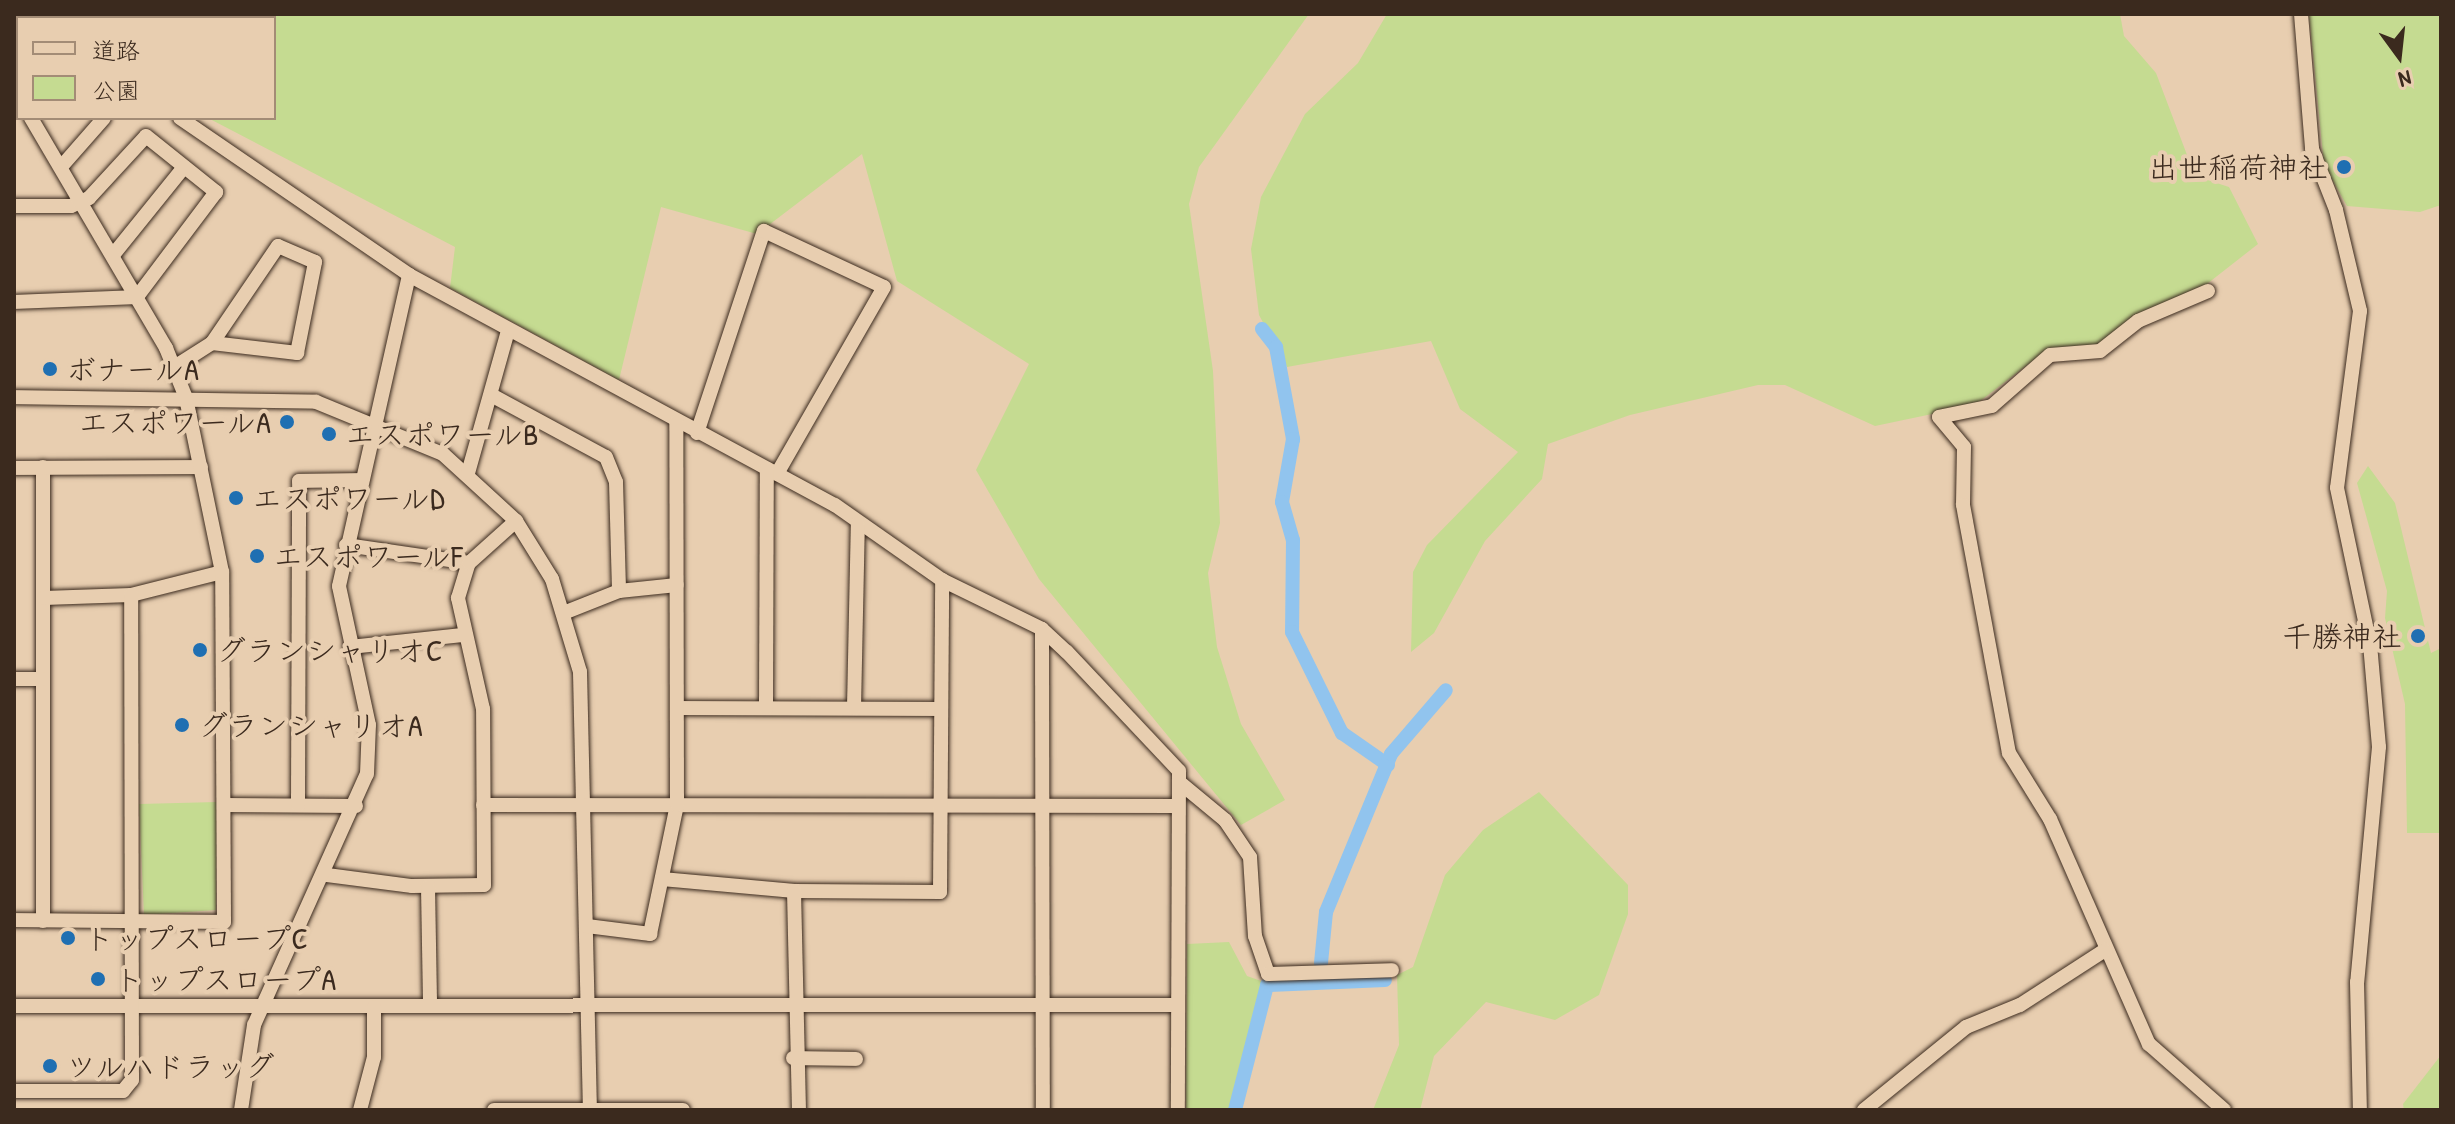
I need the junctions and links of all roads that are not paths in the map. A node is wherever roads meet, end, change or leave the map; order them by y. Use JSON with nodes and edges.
{"nodes":[{"id":1,"x":2301,"y":14,"type":"edge"},
{"id":2,"x":35,"y":120,"type":"edge"},
{"id":3,"x":102,"y":120,"type":"edge"},
{"id":4,"x":183,"y":120,"type":"edge"},
{"id":5,"x":61,"y":167,"type":"junction"},
{"id":6,"x":184,"y":167,"type":"junction"},
{"id":7,"x":81,"y":201,"type":"junction"},
{"id":8,"x":14,"y":206,"type":"edge"},
{"id":9,"x":113,"y":255,"type":"junction"},
{"id":10,"x":409,"y":275,"type":"junction"},
{"id":11,"x":2208,"y":291,"type":"dead end"},
{"id":12,"x":137,"y":297,"type":"junction"},
{"id":13,"x":14,"y":302,"type":"edge"},
{"id":14,"x":507,"y":334,"type":"junction"},
{"id":15,"x":212,"y":343,"type":"junction"},
{"id":16,"x":176,"y":366,"type":"junction"},
{"id":17,"x":493,"y":396,"type":"junction"},
{"id":18,"x":14,"y":397,"type":"edge"},
{"id":19,"x":186,"y":398,"type":"junction"},
{"id":20,"x":373,"y":419,"type":"junction"},
{"id":21,"x":676,"y":422,"type":"junction"},
{"id":22,"x":697,"y":433,"type":"junction"},
{"id":23,"x":43,"y":467,"type":"junction"},
{"id":24,"x":201,"y":467,"type":"junction"},
{"id":25,"x":14,"y":468,"type":"edge"},
{"id":26,"x":772,"y":472,"type":"junction"},
{"id":27,"x":468,"y":473,"type":"junction"},
{"id":28,"x":360,"y":480,"type":"junction"},
{"id":29,"x":516,"y":521,"type":"junction"},
{"id":30,"x":858,"y":524,"type":"junction"},
{"id":31,"x":346,"y":545,"type":"junction"},
{"id":32,"x":469,"y":563,"type":"junction"},
{"id":33,"x":222,"y":572,"type":"junction"},
{"id":34,"x":942,"y":580,"type":"junction"},
{"id":35,"x":677,"y":585,"type":"junction"},
{"id":36,"x":619,"y":591,"type":"junction"},
{"id":37,"x":131,"y":595,"type":"junction"},
{"id":38,"x":44,"y":598,"type":"junction"},
{"id":39,"x":566,"y":612,"type":"junction"},
{"id":40,"x":1042,"y":629,"type":"junction"},
{"id":41,"x":462,"y":635,"type":"junction"},
{"id":42,"x":350,"y":647,"type":"junction"},
{"id":43,"x":14,"y":679,"type":"edge"},
{"id":44,"x":43,"y":679,"type":"junction"},
{"id":45,"x":678,"y":708,"type":"junction"},
{"id":46,"x":766,"y":708,"type":"junction"},
{"id":47,"x":854,"y":708,"type":"junction"},
{"id":48,"x":939,"y":709,"type":"junction"},
{"id":49,"x":1179,"y":782,"type":"junction"},
{"id":50,"x":224,"y":805,"type":"junction"},
{"id":51,"x":298,"y":805,"type":"junction"},
{"id":52,"x":483,"y":805,"type":"junction"},
{"id":53,"x":585,"y":805,"type":"junction"},
{"id":54,"x":677,"y":805,"type":"junction"},
{"id":55,"x":940,"y":805,"type":"junction"},
{"id":56,"x":1043,"y":805,"type":"junction"},
{"id":57,"x":356,"y":806,"type":"junction"},
{"id":58,"x":1178,"y":806,"type":"junction"},
{"id":59,"x":327,"y":875,"type":"junction"},
{"id":60,"x":662,"y":879,"type":"junction"},
{"id":61,"x":428,"y":887,"type":"junction"},
{"id":62,"x":794,"y":891,"type":"junction"},
{"id":63,"x":14,"y":920,"type":"edge"},
{"id":64,"x":43,"y":921,"type":"junction"},
{"id":65,"x":132,"y":922,"type":"junction"},
{"id":66,"x":587,"y":926,"type":"junction"},
{"id":67,"x":2105,"y":950,"type":"junction"},
{"id":68,"x":1392,"y":970,"type":"dead end"},
{"id":69,"x":131,"y":1005,"type":"junction"},
{"id":70,"x":1177,"y":1005,"type":"junction"},
{"id":71,"x":14,"y":1006,"type":"edge"},
{"id":72,"x":430,"y":1006,"type":"junction"},
{"id":73,"x":588,"y":1006,"type":"junction"},
{"id":74,"x":793,"y":1006,"type":"junction"},
{"id":75,"x":1043,"y":1006,"type":"junction"},
{"id":76,"x":261,"y":1007,"type":"junction"},
{"id":77,"x":374,"y":1007,"type":"junction"},
{"id":78,"x":793,"y":1058,"type":"junction"},
{"id":79,"x":856,"y":1059,"type":"dead end"},
{"id":80,"x":14,"y":1091,"type":"edge"},
{"id":81,"x":590,"y":1109,"type":"edge"},
{"id":82,"x":241,"y":1110,"type":"edge"},
{"id":83,"x":360,"y":1110,"type":"edge"},
{"id":84,"x":494,"y":1110,"type":"edge"},
{"id":85,"x":683,"y":1110,"type":"edge"},
{"id":86,"x":799,"y":1110,"type":"edge"},
{"id":87,"x":1043,"y":1110,"type":"edge"},
{"id":88,"x":1178,"y":1110,"type":"edge"},
{"id":89,"x":1864,"y":1110,"type":"edge"},
{"id":90,"x":2224,"y":1110,"type":"edge"},
{"id":91,"x":2360,"y":1110,"type":"edge"}],
"edges":[{"from":1,"to":91,"type":"street"},
{"from":2,"to":5,"type":"street"},
{"from":3,"to":5,"type":"street"},
{"from":4,"to":10,"type":"street"},
{"from":5,"to":7,"type":"street"},
{"from":6,"to":7,"type":"street"},
{"from":6,"to":9,"type":"street"},
{"from":6,"to":12,"type":"street"},
{"from":7,"to":8,"type":"street"},
{"from":7,"to":9,"type":"street"},
{"from":9,"to":12,"type":"street"},
{"from":10,"to":14,"type":"street"},
{"from":10,"to":20,"type":"street"},
{"from":11,"to":67,"type":"street"},
{"from":12,"to":13,"type":"street"},
{"from":12,"to":16,"type":"street"},
{"from":14,"to":17,"type":"street"},
{"from":14,"to":21,"type":"street"},
{"from":15,"to":15,"type":"street"},
{"from":15,"to":16,"type":"street"},
{"from":16,"to":19,"type":"street"},
{"from":17,"to":27,"type":"street"},
{"from":17,"to":36,"type":"street"},
{"from":18,"to":19,"type":"street"},
{"from":19,"to":20,"type":"street"},
{"from":19,"to":24,"type":"street"},
{"from":20,"to":27,"type":"street"},
{"from":20,"to":28,"type":"street"},
{"from":21,"to":22,"type":"street"},
{"from":21,"to":35,"type":"street"},
{"from":22,"to":26,"type":"street"},
{"from":22,"to":26,"type":"street"},
{"from":23,"to":24,"type":"street"},
{"from":23,"to":25,"type":"street"},
{"from":23,"to":38,"type":"street"},
{"from":24,"to":33,"type":"street"},
{"from":26,"to":30,"type":"street"},
{"from":26,"to":46,"type":"street"},
{"from":27,"to":29,"type":"street"},
{"from":28,"to":31,"type":"street"},
{"from":28,"to":51,"type":"street"},
{"from":29,"to":32,"type":"street"},
{"from":29,"to":39,"type":"street"},
{"from":30,"to":34,"type":"street"},
{"from":30,"to":47,"type":"street"},
{"from":31,"to":32,"type":"street"},
{"from":31,"to":42,"type":"street"},
{"from":32,"to":41,"type":"street"},
{"from":33,"to":37,"type":"street"},
{"from":33,"to":50,"type":"street"},
{"from":34,"to":40,"type":"street"},
{"from":34,"to":48,"type":"street"},
{"from":35,"to":36,"type":"street"},
{"from":35,"to":45,"type":"street"},
{"from":36,"to":39,"type":"street"},
{"from":37,"to":38,"type":"street"},
{"from":37,"to":65,"type":"street"},
{"from":38,"to":44,"type":"street"},
{"from":39,"to":53,"type":"street"},
{"from":40,"to":49,"type":"street"},
{"from":40,"to":56,"type":"street"},
{"from":41,"to":42,"type":"street"},
{"from":41,"to":52,"type":"street"},
{"from":42,"to":57,"type":"street"},
{"from":43,"to":44,"type":"street"},
{"from":44,"to":64,"type":"street"},
{"from":45,"to":46,"type":"street"},
{"from":45,"to":54,"type":"street"},
{"from":46,"to":47,"type":"street"},
{"from":47,"to":48,"type":"street"},
{"from":48,"to":55,"type":"street"},
{"from":49,"to":58,"type":"street"},
{"from":49,"to":68,"type":"street"},
{"from":50,"to":51,"type":"street"},
{"from":50,"to":65,"type":"street"},
{"from":51,"to":57,"type":"street"},
{"from":52,"to":53,"type":"street"},
{"from":52,"to":61,"type":"street"},
{"from":53,"to":54,"type":"street"},
{"from":53,"to":66,"type":"street"},
{"from":54,"to":55,"type":"street"},
{"from":54,"to":60,"type":"street"},
{"from":55,"to":56,"type":"street"},
{"from":55,"to":62,"type":"street"},
{"from":56,"to":58,"type":"street"},
{"from":56,"to":75,"type":"street"},
{"from":57,"to":59,"type":"street"},
{"from":58,"to":70,"type":"street"},
{"from":59,"to":61,"type":"street"},
{"from":59,"to":76,"type":"street"},
{"from":60,"to":62,"type":"street"},
{"from":60,"to":66,"type":"street"},
{"from":61,"to":72,"type":"street"},
{"from":62,"to":74,"type":"street"},
{"from":63,"to":64,"type":"street"},
{"from":64,"to":65,"type":"street"},
{"from":65,"to":69,"type":"street"},
{"from":66,"to":73,"type":"street"},
{"from":67,"to":89,"type":"street"},
{"from":67,"to":90,"type":"street"},
{"from":69,"to":71,"type":"street"},
{"from":69,"to":76,"type":"street"},
{"from":69,"to":80,"type":"street"},
{"from":70,"to":75,"type":"street"},
{"from":70,"to":88,"type":"street"},
{"from":72,"to":73,"type":"street"},
{"from":72,"to":77,"type":"street"},
{"from":73,"to":74,"type":"street"},
{"from":73,"to":81,"type":"street"},
{"from":74,"to":75,"type":"street"},
{"from":74,"to":78,"type":"street"},
{"from":75,"to":87,"type":"street"},
{"from":76,"to":77,"type":"street"},
{"from":76,"to":82,"type":"street"},
{"from":77,"to":83,"type":"street"},
{"from":78,"to":79,"type":"street"},
{"from":78,"to":86,"type":"street"},
{"from":81,"to":84,"type":"street"},
{"from":81,"to":85,"type":"street"}]}
